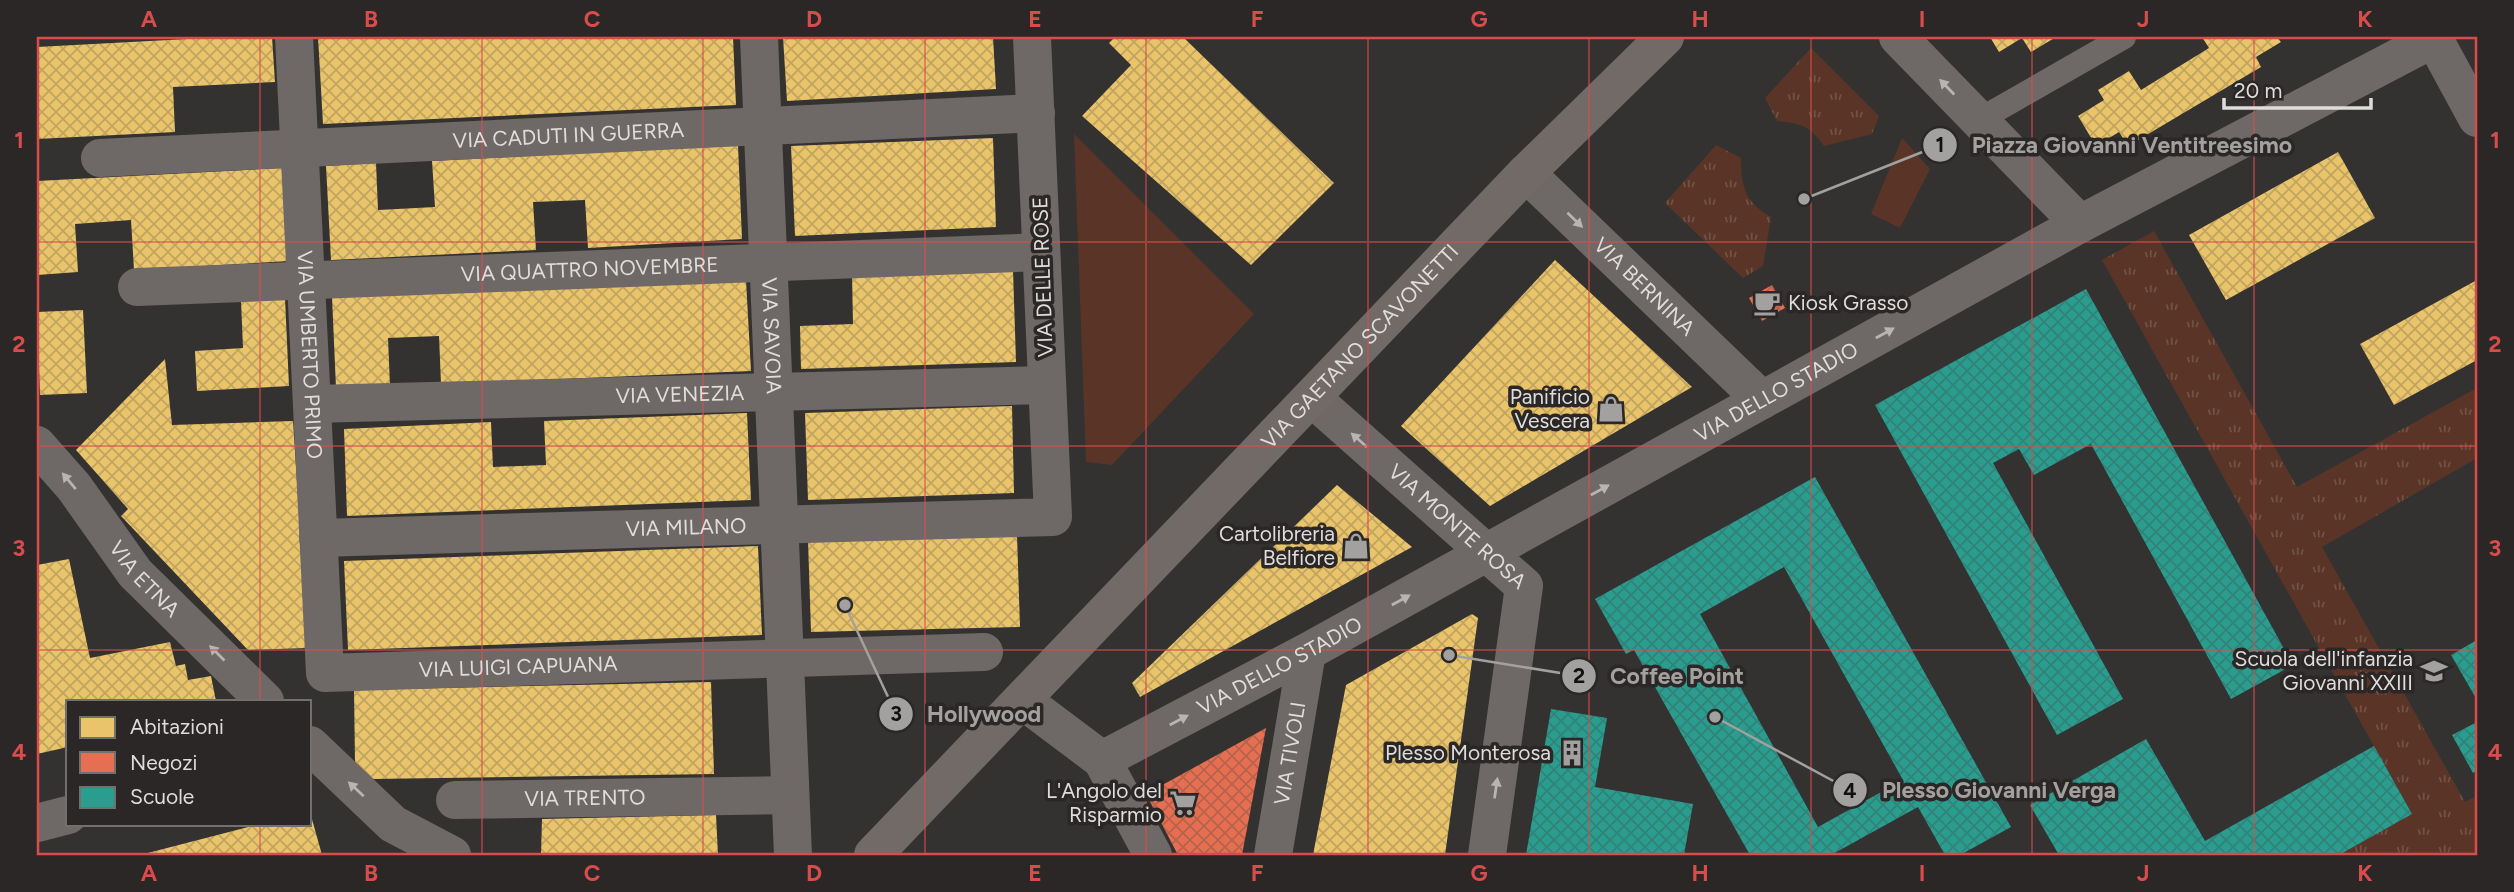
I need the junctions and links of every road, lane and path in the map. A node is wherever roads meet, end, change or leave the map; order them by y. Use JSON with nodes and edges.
{"nodes":[{"id":1,"x":294,"y":37,"type":"edge"},
{"id":2,"x":759,"y":37,"type":"edge"},
{"id":3,"x":1032,"y":37,"type":"edge"},
{"id":4,"x":1665,"y":37,"type":"edge"},
{"id":5,"x":1898,"y":37,"type":"edge"},
{"id":6,"x":2124,"y":37,"type":"edge"},
{"id":7,"x":2435,"y":37,"type":"edge"},
{"id":8,"x":1036,"y":113,"type":"junction"},
{"id":9,"x":2477,"y":118,"type":"edge"},
{"id":10,"x":1979,"y":120,"type":"junction"},
{"id":11,"x":763,"y":126,"type":"junction"},
{"id":12,"x":299,"y":148,"type":"junction"},
{"id":13,"x":100,"y":158,"type":"dead end"},
{"id":14,"x":1526,"y":173,"type":"junction"},
{"id":15,"x":2080,"y":224,"type":"junction"},
{"id":16,"x":1041,"y":252,"type":"junction"},
{"id":17,"x":769,"y":262,"type":"junction"},
{"id":18,"x":305,"y":280,"type":"junction"},
{"id":19,"x":137,"y":287,"type":"dead end"},
{"id":20,"x":1047,"y":385,"type":"junction"},
{"id":21,"x":774,"y":392,"type":"junction"},
{"id":22,"x":1312,"y":398,"type":"junction"},
{"id":23,"x":1762,"y":400,"type":"junction"},
{"id":24,"x":312,"y":404,"type":"junction"},
{"id":25,"x":37,"y":445,"type":"edge"},
{"id":26,"x":1053,"y":517,"type":"joint"},
{"id":27,"x":780,"y":525,"type":"junction"},
{"id":28,"x":318,"y":538,"type":"junction"},
{"id":29,"x":1486,"y":552,"type":"junction"},
{"id":30,"x":784,"y":646,"type":"junction"},
{"id":31,"x":984,"y":652,"type":"dead end"},
{"id":32,"x":1307,"y":652,"type":"junction"},
{"id":33,"x":325,"y":673,"type":"joint"},
{"id":34,"x":264,"y":700,"type":"edge"},
{"id":35,"x":1022,"y":700,"type":"junction"},
{"id":36,"x":312,"y":751,"type":"edge"},
{"id":37,"x":1111,"y":755,"type":"junction"},
{"id":38,"x":790,"y":794,"type":"junction"},
{"id":39,"x":455,"y":800,"type":"dead end"},
{"id":40,"x":66,"y":816,"type":"edge"},
{"id":41,"x":37,"y":823,"type":"edge"},
{"id":42,"x":395,"y":839,"type":"edge"},
{"id":43,"x":452,"y":855,"type":"edge"},
{"id":44,"x":793,"y":855,"type":"edge"},
{"id":45,"x":873,"y":855,"type":"edge"},
{"id":46,"x":1153,"y":855,"type":"edge"},
{"id":47,"x":1273,"y":855,"type":"edge"},
{"id":48,"x":1486,"y":855,"type":"edge"}],
"edges":[{"from":1,"to":12,"type":"street","name":"VIA UMBERTO PRIMO"},
{"from":2,"to":11,"type":"street","name":"VIA SAVOIA"},
{"from":3,"to":8,"type":"street","name":"VIA DELLE ROSE"},
{"from":4,"to":14,"type":"main road","name":"VIA GAETANO SCAVONETTI"},
{"from":10,"to":5,"type":"street","one_way":true},
{"from":6,"to":10,"type":"lane"},
{"from":7,"to":9,"type":"street"},
{"from":7,"to":15,"type":"street","name":"VIA DELLO STADIO"},
{"from":8,"to":11,"type":"street","name":"VIA CADUTI IN GUERRA"},
{"from":8,"to":16,"type":"street","name":"VIA DELLE ROSE"},
{"from":10,"to":15,"type":"street"},
{"from":11,"to":12,"type":"street","name":"VIA CADUTI IN GUERRA"},
{"from":11,"to":17,"type":"street","name":"VIA SAVOIA"},
{"from":12,"to":13,"type":"street","name":"VIA CADUTI IN GUERRA"},
{"from":12,"to":18,"type":"street","name":"VIA UMBERTO PRIMO"},
{"from":14,"to":22,"type":"main road","name":"VIA GAETANO SCAVONETTI"},
{"from":14,"to":23,"type":"street","name":"VIA BERNINA","one_way":true},
{"from":23,"to":15,"type":"street","name":"VIA DELLO STADIO","one_way":true},
{"from":16,"to":17,"type":"street","name":"VIA QUATTRO NOVEMBRE"},
{"from":16,"to":20,"type":"street","name":"VIA DELLE ROSE"},
{"from":17,"to":18,"type":"street","name":"VIA QUATTRO NOVEMBRE"},
{"from":17,"to":21,"type":"street","name":"VIA SAVOIA"},
{"from":18,"to":19,"type":"street","name":"VIA QUATTRO NOVEMBRE"},
{"from":18,"to":24,"type":"street","name":"VIA UMBERTO PRIMO"},
{"from":20,"to":21,"type":"street","name":"VIA VENEZIA"},
{"from":20,"to":26,"type":"street","name":"VIA DELLE ROSE"},
{"from":21,"to":24,"type":"street","name":"VIA VENEZIA"},
{"from":21,"to":27,"type":"street","name":"VIA SAVOIA"},
{"from":29,"to":22,"type":"street","name":"VIA MONTE ROSA","one_way":true},
{"from":22,"to":35,"type":"main road","name":"VIA GAETANO SCAVONETTI"},
{"from":29,"to":23,"type":"street","name":"VIA DELLO STADIO","one_way":true},
{"from":24,"to":28,"type":"street","name":"VIA UMBERTO PRIMO"},
{"from":34,"to":25,"type":"street","name":"VIA ETNA","one_way":true},
{"from":26,"to":27,"type":"street","name":"VIA MILANO"},
{"from":27,"to":28,"type":"street","name":"VIA MILANO"},
{"from":27,"to":30,"type":"street","name":"VIA SAVOIA"},
{"from":28,"to":33,"type":"street","name":"VIA UMBERTO PRIMO"},
{"from":32,"to":29,"type":"street","name":"VIA DELLO STADIO","one_way":true},
{"from":48,"to":29,"type":"street","name":"VIA MONTE ROSA","one_way":true},
{"from":30,"to":31,"type":"street","name":"VIA LUIGI CAPUANA"},
{"from":30,"to":33,"type":"street","name":"VIA LUIGI CAPUANA"},
{"from":30,"to":38,"type":"street","name":"VIA SAVOIA"},
{"from":37,"to":32,"type":"street","name":"VIA DELLO STADIO","one_way":true},
{"from":32,"to":47,"type":"street","name":"VIA TIVOLI"},
{"from":35,"to":37,"type":"street"},
{"from":35,"to":45,"type":"main road","name":"VIA GAETANO SCAVONETTI"},
{"from":42,"to":36,"type":"street","one_way":true},
{"from":37,"to":46,"type":"street"},
{"from":38,"to":39,"type":"street","name":"VIA TRENTO"},
{"from":38,"to":44,"type":"street","name":"VIA SAVOIA"},
{"from":40,"to":41,"type":"street"},
{"from":42,"to":43,"type":"street"}]}
